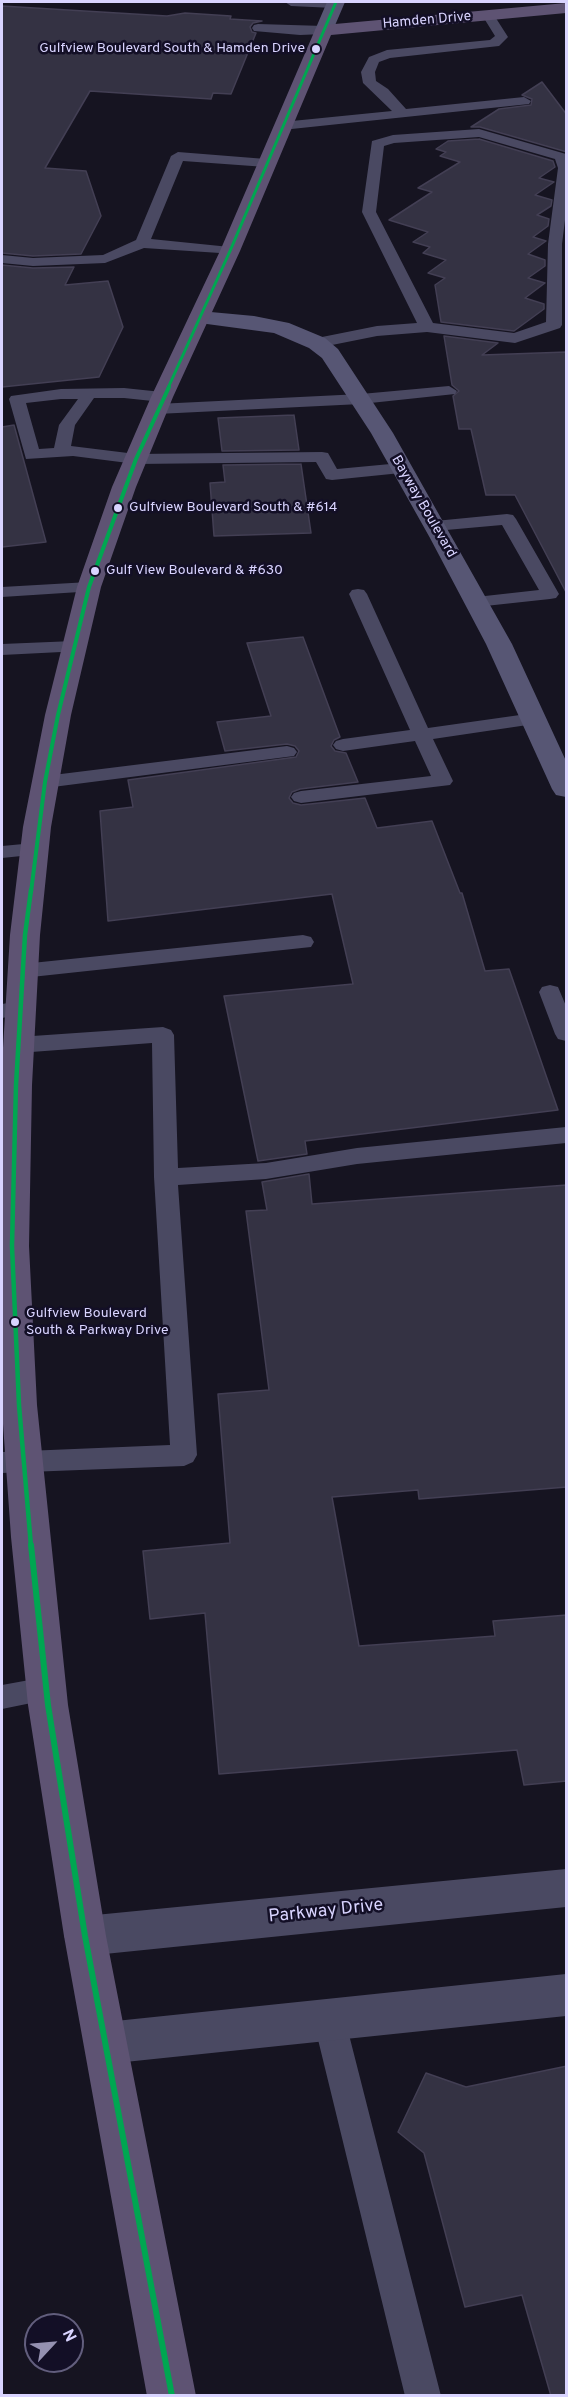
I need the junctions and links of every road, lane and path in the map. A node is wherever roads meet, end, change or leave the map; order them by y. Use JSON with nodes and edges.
{"nodes":[{"id":1,"x":291,"y":2,"type":"edge"},
{"id":2,"x":335,"y":3,"type":"edge"},
{"id":3,"x":567,"y":8,"type":"edge"},
{"id":4,"x":488,"y":15,"type":"junction"},
{"id":5,"x":258,"y":28,"type":"dead end"},
{"id":6,"x":324,"y":30,"type":"junction"},
{"id":7,"x":300,"y":32,"type":"junction"},
{"id":8,"x":253,"y":41,"type":"dead end"},
{"id":9,"x":524,"y":101,"type":"dead end"},
{"id":10,"x":403,"y":114,"type":"junction"},
{"id":11,"x":282,"y":126,"type":"junction"},
{"id":12,"x":266,"y":163,"type":"junction"},
{"id":13,"x":142,"y":243,"type":"junction"},
{"id":14,"x":230,"y":251,"type":"junction"},
{"id":15,"x":2,"y":260,"type":"edge"},
{"id":16,"x":200,"y":317,"type":"junction"},
{"id":17,"x":487,"y":321,"type":"dead end"},
{"id":18,"x":427,"y":327,"type":"junction"},
{"id":19,"x":474,"y":333,"type":"junction"},
{"id":20,"x":317,"y":343,"type":"junction"},
{"id":21,"x":449,"y":391,"type":"dead end"},
{"id":22,"x":89,"y":394,"type":"junction"},
{"id":23,"x":360,"y":399,"type":"junction"},
{"id":24,"x":160,"y":403,"type":"junction"},
{"id":25,"x":62,"y":452,"type":"junction"},
{"id":26,"x":136,"y":459,"type":"junction"},
{"id":27,"x":401,"y":468,"type":"junction"},
{"id":28,"x":435,"y":526,"type":"junction"},
{"id":29,"x":89,"y":587,"type":"junction"},
{"id":30,"x":2,"y":592,"type":"edge"},
{"id":31,"x":358,"y":594,"type":"dead end"},
{"id":32,"x":476,"y":602,"type":"junction"},
{"id":33,"x":74,"y":647,"type":"junction"},
{"id":34,"x":2,"y":650,"type":"edge"},
{"id":35,"x":534,"y":719,"type":"junction"},
{"id":36,"x":422,"y":734,"type":"junction"},
{"id":37,"x":343,"y":745,"type":"dead end"},
{"id":38,"x":287,"y":752,"type":"dead end"},
{"id":39,"x":45,"y":782,"type":"junction"},
{"id":40,"x":567,"y":789,"type":"edge"},
{"id":41,"x":300,"y":797,"type":"dead end"},
{"id":42,"x":18,"y":850,"type":"edge"},
{"id":43,"x":303,"y":942,"type":"dead end"},
{"id":44,"x":22,"y":971,"type":"junction"},
{"id":45,"x":550,"y":992,"type":"dead end"},
{"id":46,"x":11,"y":1010,"type":"edge"},
{"id":47,"x":567,"y":1034,"type":"edge"},
{"id":48,"x":18,"y":1045,"type":"junction"},
{"id":49,"x":8,"y":1096,"type":"edge"},
{"id":50,"x":567,"y":1136,"type":"edge"},
{"id":51,"x":166,"y":1176,"type":"junction"},
{"id":52,"x":8,"y":1187,"type":"edge"},
{"id":53,"x":8,"y":1286,"type":"edge"},
{"id":54,"x":13,"y":1463,"type":"edge"},
{"id":55,"x":46,"y":1689,"type":"junction"},
{"id":56,"x":2,"y":1697,"type":"edge"},
{"id":57,"x":567,"y":1888,"type":"edge"},
{"id":58,"x":85,"y":1936,"type":"junction"},
{"id":59,"x":567,"y":1995,"type":"edge"},
{"id":60,"x":329,"y":2019,"type":"junction"},
{"id":61,"x":106,"y":2043,"type":"junction"},
{"id":62,"x":172,"y":2396,"type":"edge"},
{"id":63,"x":423,"y":2396,"type":"edge"}],
"edges":[{"from":1,"to":2,"type":"lane"},
{"from":2,"to":6,"type":"street"},
{"from":3,"to":4,"type":"main road","name":"Hamden Drive"},
{"from":4,"to":6,"type":"main road","name":"Hamden Drive"},
{"from":4,"to":10,"type":"lane"},
{"from":5,"to":7,"type":"lane"},
{"from":6,"to":7,"type":"lane"},
{"from":6,"to":11,"type":"main road"},
{"from":7,"to":8,"type":"lane"},
{"from":9,"to":10,"type":"lane"},
{"from":10,"to":11,"type":"lane"},
{"from":11,"to":12,"type":"main road"},
{"from":12,"to":13,"type":"lane"},
{"from":12,"to":14,"type":"main road"},
{"from":13,"to":14,"type":"lane"},
{"from":13,"to":15,"type":"lane"},
{"from":14,"to":16,"type":"main road"},
{"from":16,"to":20,"type":"street","name":"Bayway Boulevard"},
{"from":16,"to":24,"type":"main road"},
{"from":17,"to":19,"type":"lane"},
{"from":18,"to":19,"type":"lane"},
{"from":18,"to":19,"type":"lane"},
{"from":18,"to":20,"type":"lane"},
{"from":20,"to":23,"type":"street","name":"Bayway Boulevard"},
{"from":21,"to":23,"type":"lane"},
{"from":22,"to":24,"type":"lane"},
{"from":22,"to":25,"type":"lane"},
{"from":22,"to":25,"type":"lane"},
{"from":23,"to":24,"type":"lane"},
{"from":23,"to":27,"type":"street","name":"Bayway Boulevard"},
{"from":24,"to":26,"type":"main road"},
{"from":25,"to":26,"type":"lane"},
{"from":26,"to":27,"type":"lane"},
{"from":26,"to":29,"type":"main road"},
{"from":27,"to":28,"type":"street","name":"Bayway Boulevard"},
{"from":28,"to":32,"type":"street","name":"Bayway Boulevard"},
{"from":28,"to":32,"type":"lane"},
{"from":29,"to":30,"type":"lane"},
{"from":29,"to":33,"type":"main road"},
{"from":31,"to":36,"type":"lane"},
{"from":32,"to":35,"type":"street","name":"Bayway Boulevard"},
{"from":33,"to":34,"type":"lane"},
{"from":33,"to":39,"type":"main road"},
{"from":35,"to":36,"type":"lane"},
{"from":35,"to":40,"type":"street","name":"Bayway Boulevard"},
{"from":36,"to":37,"type":"lane"},
{"from":36,"to":41,"type":"lane"},
{"from":38,"to":39,"type":"lane"},
{"from":39,"to":42,"type":"main road"},
{"from":42,"to":44,"type":"main road"},
{"from":43,"to":44,"type":"lane"},
{"from":44,"to":46,"type":"main road"},
{"from":45,"to":47,"type":"lane"},
{"from":46,"to":48,"type":"main road"},
{"from":48,"to":49,"type":"main road"},
{"from":48,"to":51,"type":"lane"},
{"from":49,"to":52,"type":"main road"},
{"from":50,"to":51,"type":"lane"},
{"from":51,"to":54,"type":"lane"},
{"from":52,"to":53,"type":"main road"},
{"from":53,"to":54,"type":"main road"},
{"from":54,"to":55,"type":"main road"},
{"from":55,"to":56,"type":"lane"},
{"from":55,"to":58,"type":"main road"},
{"from":57,"to":58,"type":"street","name":"Parkway Drive"},
{"from":58,"to":61,"type":"main road"},
{"from":59,"to":60,"type":"street"},
{"from":60,"to":61,"type":"street"},
{"from":60,"to":63,"type":"lane"},
{"from":61,"to":62,"type":"main road"}]}
